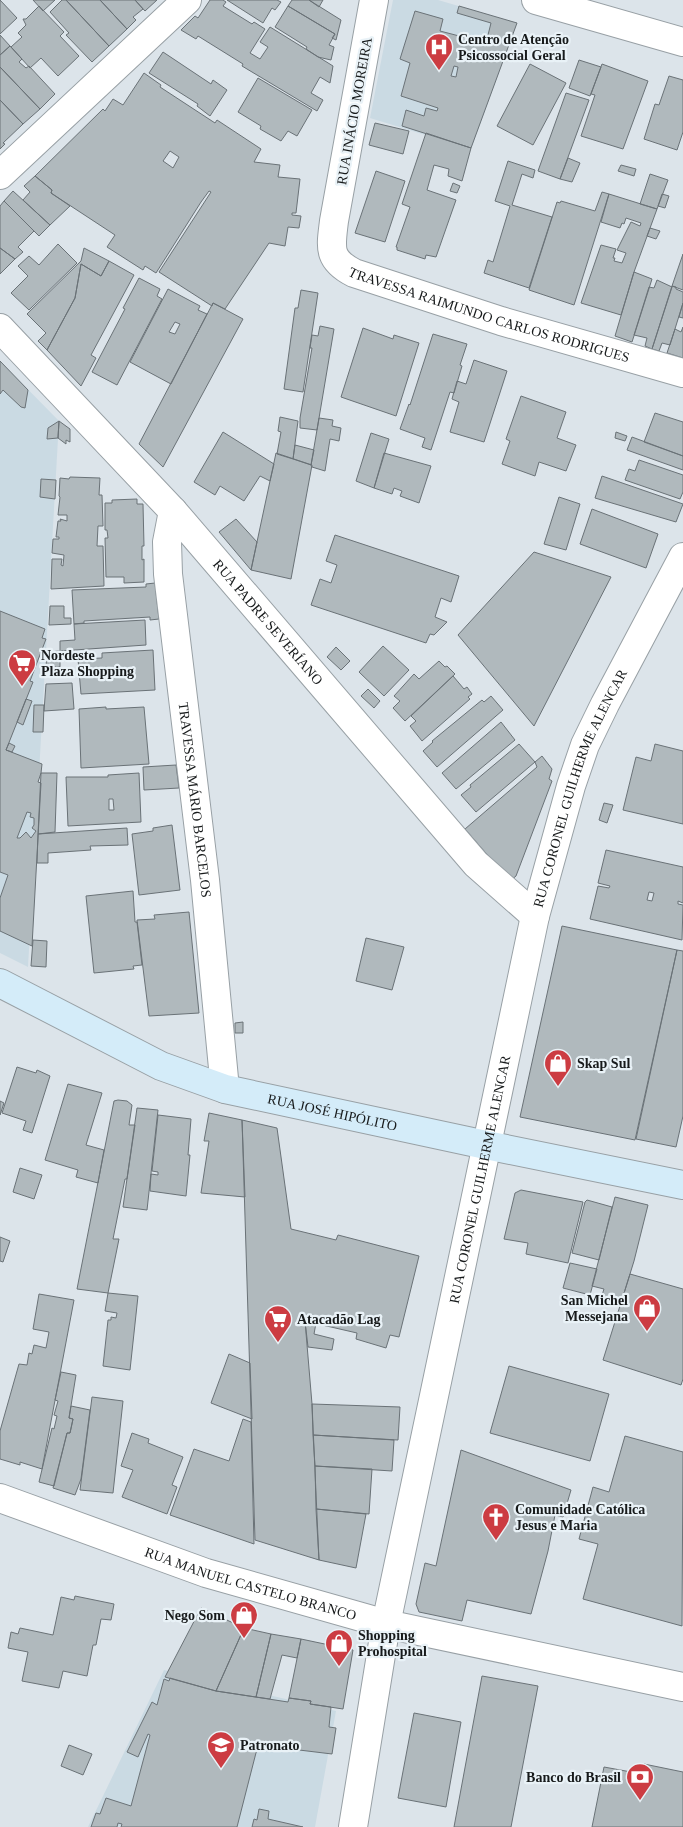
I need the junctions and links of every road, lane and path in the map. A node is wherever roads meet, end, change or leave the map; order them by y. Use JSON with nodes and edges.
{"nodes":[{"id":1,"x":187,"y":0,"type":"edge"},
{"id":2,"x":374,"y":0,"type":"edge"},
{"id":3,"x":536,"y":0,"type":"edge"},
{"id":4,"x":683,"y":42,"type":"edge"},
{"id":5,"x":0,"y":175,"type":"edge"},
{"id":6,"x":334,"y":221,"type":"joint"},
{"id":7,"x":0,"y":328,"type":"edge"},
{"id":8,"x":683,"y":374,"type":"edge"},
{"id":9,"x":174,"y":512,"type":"junction"},
{"id":10,"x":683,"y":556,"type":"edge"},
{"id":11,"x":535,"y":916,"type":"junction"},
{"id":12,"x":0,"y":983,"type":"edge"},
{"id":13,"x":225,"y":1089,"type":"junction"},
{"id":14,"x":486,"y":1145,"type":"junction"},
{"id":15,"x":683,"y":1185,"type":"edge"},
{"id":16,"x":0,"y":1498,"type":"edge"},
{"id":17,"x":386,"y":1624,"type":"junction"},
{"id":18,"x":683,"y":1687,"type":"edge"},
{"id":19,"x":353,"y":1827,"type":"edge"}],
"edges":[{"from":1,"to":5,"type":"street"},
{"from":2,"to":6,"type":"street","name":"RUA INÁCIO MOREIRA"},
{"from":3,"to":4,"type":"street"},
{"from":6,"to":8,"type":"street","name":"TRAVESSA RAIMUNDO CARLOS RODRIGUES"},
{"from":7,"to":9,"type":"street","name":"RUA PADRE SEVERÍANO"},
{"from":9,"to":11,"type":"street","name":"RUA PADRE SEVERÍANO"},
{"from":9,"to":13,"type":"street","name":"TRAVESSA MÁRIO BARCELOS"},
{"from":10,"to":11,"type":"street","name":"RUA CORONEL GUILHERME ALENCAR"},
{"from":11,"to":14,"type":"street","name":"RUA CORONEL GUILHERME ALENCAR"},
{"from":12,"to":13,"type":"main road","name":"RUA JOSÉ HIPÓLITO"},
{"from":13,"to":14,"type":"main road","name":"RUA JOSÉ HIPÓLITO"},
{"from":14,"to":15,"type":"main road","name":"RUA JOSÉ HIPÓLITO"},
{"from":14,"to":17,"type":"street","name":"RUA CORONEL GUILHERME ALENCAR"},
{"from":16,"to":17,"type":"street","name":"RUA MANUEL CASTELO BRANCO"},
{"from":17,"to":18,"type":"street","name":"RUA MANUEL CASTELO BRANCO"},
{"from":17,"to":19,"type":"street","name":"RUA CORONEL GUILHERME ALENCAR"}]}
